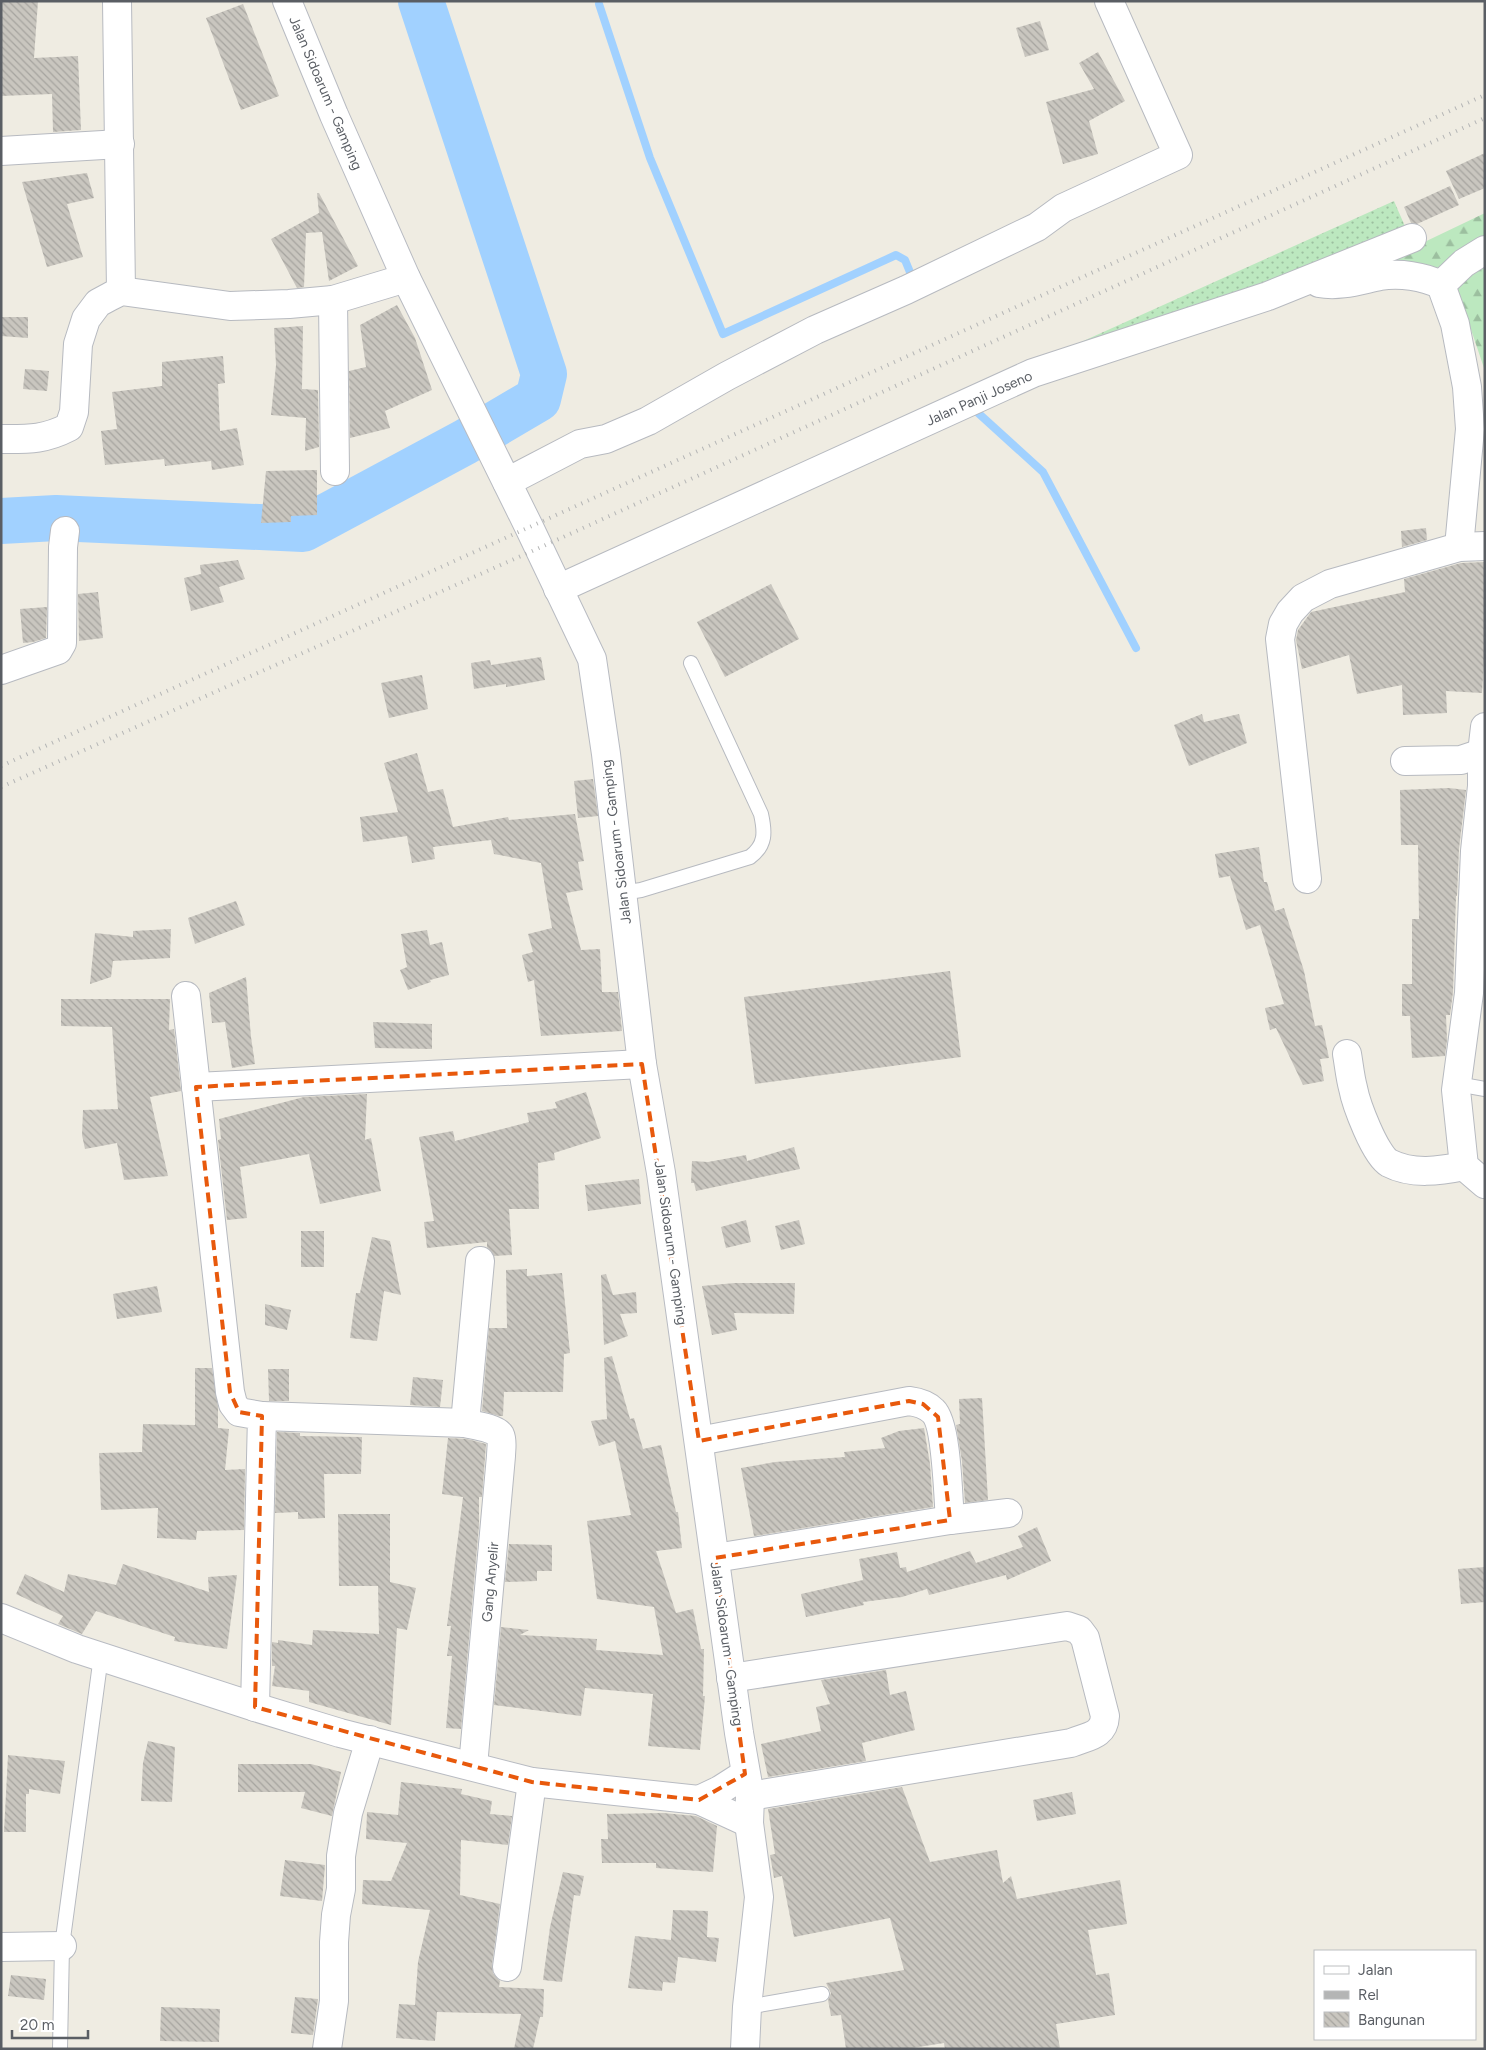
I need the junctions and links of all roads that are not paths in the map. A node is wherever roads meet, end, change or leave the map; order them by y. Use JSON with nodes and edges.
{"nodes":[{"id":1,"x":117,"y":1,"type":"edge"},
{"id":2,"x":286,"y":1,"type":"edge"},
{"id":3,"x":1109,"y":1,"type":"edge"},
{"id":4,"x":120,"y":144,"type":"junction"},
{"id":5,"x":1,"y":151,"type":"edge"},
{"id":6,"x":1412,"y":238,"type":"dead end"},
{"id":7,"x":1485,"y":250,"type":"edge"},
{"id":8,"x":406,"y":278,"type":"junction"},
{"id":9,"x":1306,"y":280,"type":"junction"},
{"id":10,"x":1441,"y":285,"type":"junction"},
{"id":11,"x":121,"y":291,"type":"junction"},
{"id":12,"x":333,"y":300,"type":"junction"},
{"id":13,"x":1,"y":439,"type":"edge"},
{"id":14,"x":501,"y":470,"type":"junction"},
{"id":15,"x":335,"y":471,"type":"dead end"},
{"id":16,"x":65,"y":531,"type":"dead end"},
{"id":17,"x":1472,"y":547,"type":"edge"},
{"id":18,"x":558,"y":589,"type":"junction"},
{"id":19,"x":690,"y":664,"type":"dead end"},
{"id":20,"x":1,"y":670,"type":"edge"},
{"id":21,"x":1483,"y":740,"type":"edge"},
{"id":22,"x":1406,"y":761,"type":"dead end"},
{"id":23,"x":1307,"y":878,"type":"dead end"},
{"id":24,"x":622,"y":893,"type":"junction"},
{"id":25,"x":186,"y":996,"type":"dead end"},
{"id":26,"x":1347,"y":1054,"type":"dead end"},
{"id":27,"x":642,"y":1064,"type":"junction"},
{"id":28,"x":1457,"y":1084,"type":"junction"},
{"id":29,"x":196,"y":1088,"type":"junction"},
{"id":30,"x":1485,"y":1089,"type":"edge"},
{"id":31,"x":1464,"y":1166,"type":"junction"},
{"id":32,"x":1485,"y":1184,"type":"edge"},
{"id":33,"x":480,"y":1262,"type":"dead end"},
{"id":34,"x":262,"y":1416,"type":"junction"},
{"id":35,"x":464,"y":1423,"type":"junction"},
{"id":36,"x":700,"y":1440,"type":"junction"},
{"id":37,"x":1008,"y":1513,"type":"dead end"},
{"id":38,"x":950,"y":1520,"type":"junction"},
{"id":39,"x":715,"y":1558,"type":"junction"},
{"id":40,"x":1,"y":1618,"type":"edge"},
{"id":41,"x":101,"y":1656,"type":"junction"},
{"id":42,"x":731,"y":1678,"type":"junction"},
{"id":43,"x":255,"y":1708,"type":"junction"},
{"id":44,"x":370,"y":1740,"type":"junction"},
{"id":45,"x":474,"y":1766,"type":"junction"},
{"id":46,"x":532,"y":1782,"type":"junction"},
{"id":47,"x":748,"y":1785,"type":"junction"},
{"id":48,"x":700,"y":1800,"type":"junction"},
{"id":49,"x":749,"y":1823,"type":"junction"},
{"id":50,"x":62,"y":1946,"type":"junction"},
{"id":51,"x":1,"y":1947,"type":"edge"},
{"id":52,"x":507,"y":1967,"type":"dead end"},
{"id":53,"x":822,"y":1994,"type":"dead end"},
{"id":54,"x":747,"y":2007,"type":"junction"},
{"id":55,"x":60,"y":2049,"type":"edge"},
{"id":56,"x":327,"y":2049,"type":"edge"},
{"id":57,"x":745,"y":2049,"type":"edge"}],
"edges":[{"from":1,"to":4,"type":"street"},
{"from":2,"to":8,"type":"street","name":"Jalan Sidoarum - Gamping"},
{"from":3,"to":14,"type":"street"},
{"from":4,"to":5,"type":"street"},
{"from":4,"to":11,"type":"street"},
{"from":6,"to":9,"type":"street","name":"Jalan Panji Joseno"},
{"from":7,"to":10,"type":"street"},
{"from":8,"to":12,"type":"street"},
{"from":8,"to":14,"type":"street","name":"Jalan Sidoarum - Gamping"},
{"from":9,"to":10,"type":"street"},
{"from":9,"to":18,"type":"street","name":"Jalan Panji Joseno"},
{"from":10,"to":17,"type":"street"},
{"from":11,"to":12,"type":"street"},
{"from":11,"to":13,"type":"street"},
{"from":12,"to":15,"type":"street"},
{"from":14,"to":18,"type":"street","name":"Jalan Sidoarum - Gamping"},
{"from":16,"to":20,"type":"street"},
{"from":17,"to":23,"type":"street"},
{"from":18,"to":24,"type":"street","name":"Jalan Sidoarum - Gamping"},
{"from":19,"to":24,"type":"lane"},
{"from":21,"to":22,"type":"street"},
{"from":21,"to":28,"type":"street"},
{"from":24,"to":27,"type":"street","name":"Jalan Sidoarum - Gamping"},
{"from":25,"to":29,"type":"street"},
{"from":26,"to":31,"type":"street"},
{"from":27,"to":29,"type":"street"},
{"from":27,"to":36,"type":"street","name":"Jalan Sidoarum - Gamping"},
{"from":28,"to":30,"type":"lane"},
{"from":28,"to":31,"type":"street"},
{"from":29,"to":34,"type":"street","name":"Gang Anyelir"},
{"from":31,"to":32,"type":"street"},
{"from":33,"to":35,"type":"street"},
{"from":34,"to":35,"type":"street","name":"Gang Anyelir"},
{"from":34,"to":43,"type":"street"},
{"from":35,"to":45,"type":"street","name":"Gang Anyelir"},
{"from":36,"to":38,"type":"street"},
{"from":36,"to":39,"type":"street","name":"Jalan Sidoarum - Gamping"},
{"from":37,"to":38,"type":"street"},
{"from":38,"to":39,"type":"street"},
{"from":39,"to":42,"type":"street","name":"Jalan Sidoarum - Gamping"},
{"from":40,"to":41,"type":"street"},
{"from":41,"to":43,"type":"street"},
{"from":41,"to":50,"type":"lane"},
{"from":42,"to":47,"type":"street","name":"Jalan Sidoarum - Gamping"},
{"from":42,"to":47,"type":"street"},
{"from":43,"to":44,"type":"street"},
{"from":44,"to":45,"type":"street"},
{"from":44,"to":56,"type":"street"},
{"from":45,"to":46,"type":"street"},
{"from":46,"to":48,"type":"street"},
{"from":46,"to":52,"type":"street"},
{"from":47,"to":48,"type":"street"},
{"from":47,"to":49,"type":"street","name":"Jalan Sidoarum - Gamping"},
{"from":48,"to":49,"type":"street"},
{"from":49,"to":54,"type":"street","name":"Jalan Sidoarum - Gamping"},
{"from":50,"to":51,"type":"street"},
{"from":50,"to":55,"type":"lane"},
{"from":53,"to":54,"type":"lane"},
{"from":54,"to":57,"type":"street","name":"Jalan Sidoarum - Gamping"}]}
